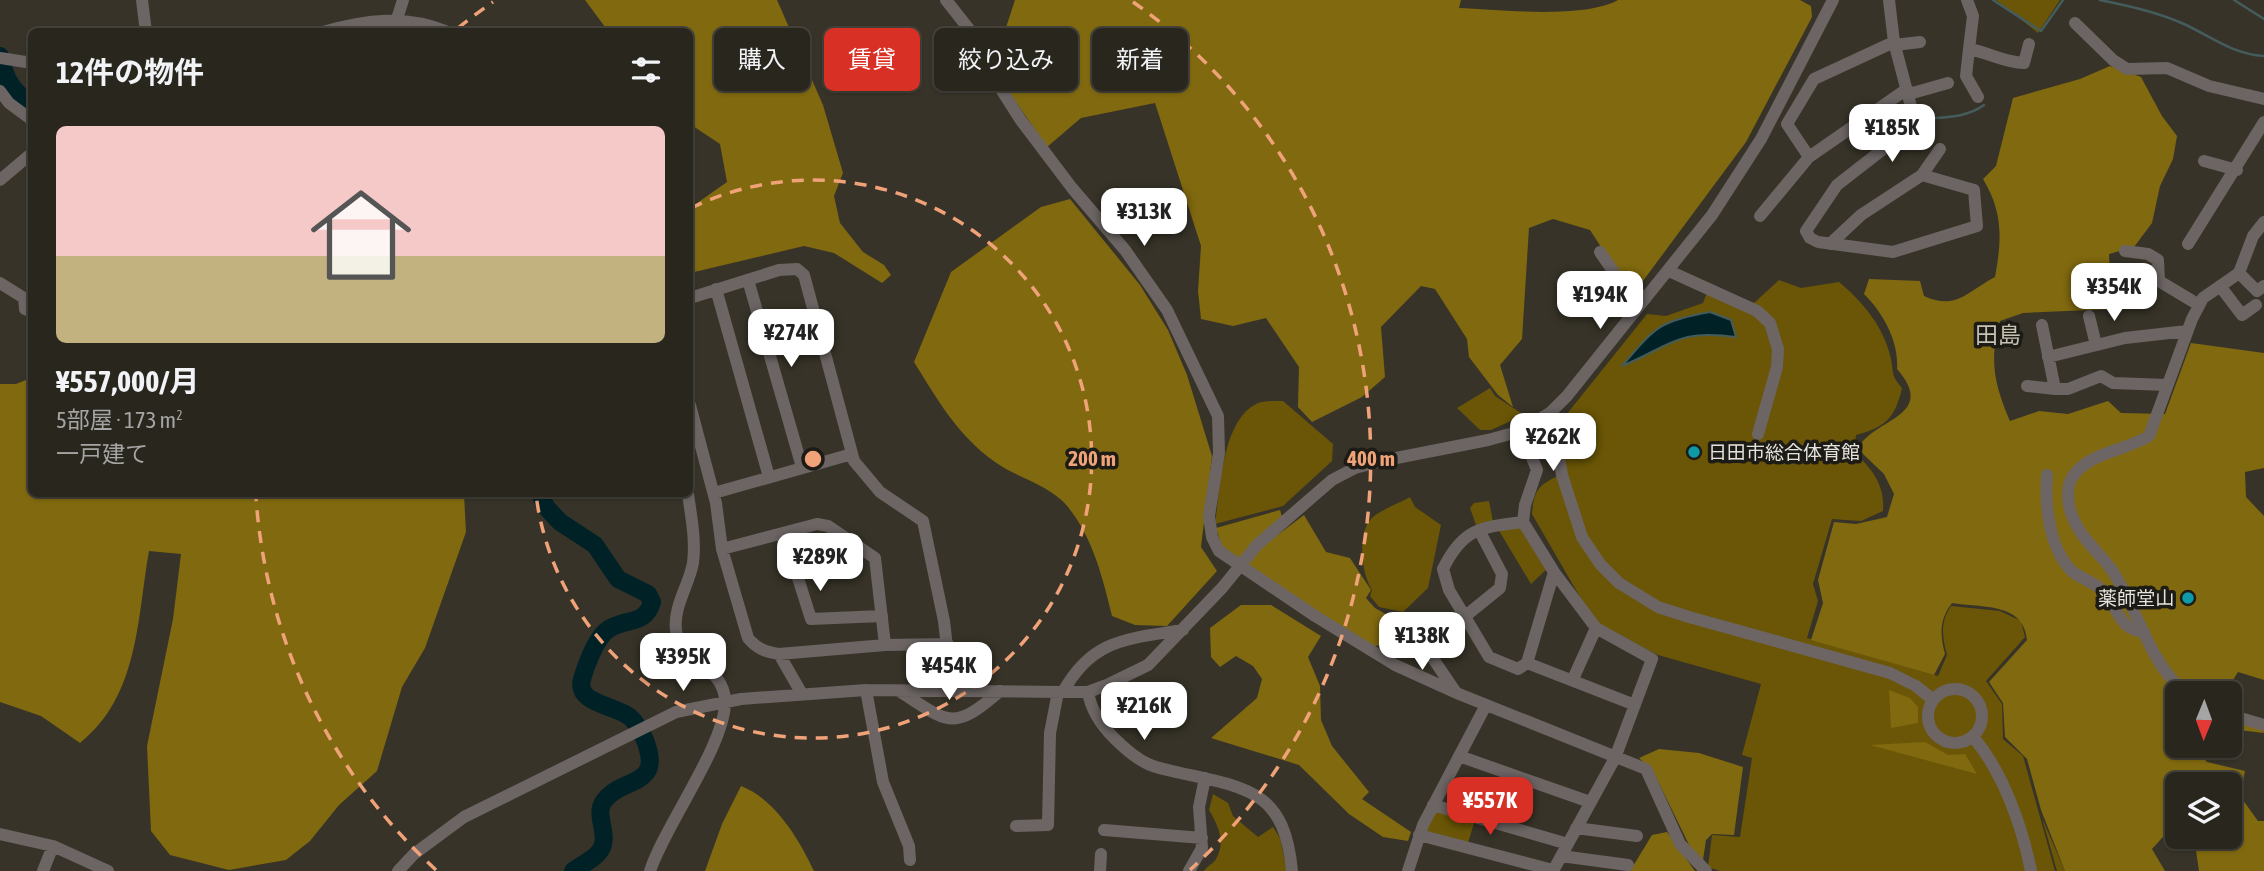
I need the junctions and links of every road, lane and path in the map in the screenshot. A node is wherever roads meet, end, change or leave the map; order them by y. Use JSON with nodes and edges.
{"nodes":[{"id":1,"x":142,"y":0,"type":"edge"},
{"id":2,"x":402,"y":0,"type":"edge"},
{"id":3,"x":946,"y":0,"type":"edge"},
{"id":4,"x":1833,"y":0,"type":"edge"},
{"id":5,"x":1889,"y":0,"type":"edge"},
{"id":6,"x":1967,"y":0,"type":"edge"},
{"id":7,"x":397,"y":19,"type":"junction"},
{"id":8,"x":2075,"y":23,"type":"dead end"},
{"id":9,"x":359,"y":27,"type":"edge"},
{"id":10,"x":146,"y":28,"type":"edge"},
{"id":11,"x":436,"y":28,"type":"edge"},
{"id":12,"x":1920,"y":42,"type":"dead end"},
{"id":13,"x":1895,"y":43,"type":"junction"},
{"id":14,"x":2029,"y":44,"type":"dead end"},
{"id":15,"x":1969,"y":48,"type":"junction"},
{"id":16,"x":0,"y":58,"type":"edge"},
{"id":17,"x":28,"y":62,"type":"edge"},
{"id":18,"x":1948,"y":83,"type":"dead end"},
{"id":19,"x":0,"y":91,"type":"edge"},
{"id":20,"x":1908,"y":92,"type":"junction"},
{"id":21,"x":1978,"y":97,"type":"dead end"},
{"id":22,"x":2264,"y":99,"type":"edge"},
{"id":23,"x":28,"y":117,"type":"edge"},
{"id":24,"x":2264,"y":122,"type":"edge"},
{"id":25,"x":1940,"y":149,"type":"dead end"},
{"id":26,"x":28,"y":156,"type":"edge"},
{"id":27,"x":1810,"y":157,"type":"junction"},
{"id":28,"x":2204,"y":162,"type":"dead end"},
{"id":29,"x":2237,"y":170,"type":"junction"},
{"id":30,"x":1922,"y":175,"type":"junction"},
{"id":31,"x":0,"y":180,"type":"edge"},
{"id":32,"x":1760,"y":216,"type":"dead end"},
{"id":33,"x":2264,"y":222,"type":"edge"},
{"id":34,"x":1830,"y":244,"type":"junction"},
{"id":35,"x":2188,"y":244,"type":"dead end"},
{"id":36,"x":1600,"y":251,"type":"dead end"},
{"id":37,"x":2125,"y":251,"type":"dead end"},
{"id":38,"x":1670,"y":271,"type":"junction"},
{"id":39,"x":2239,"y":273,"type":"junction"},
{"id":40,"x":748,"y":280,"type":"junction"},
{"id":41,"x":0,"y":283,"type":"edge"},
{"id":42,"x":2220,"y":286,"type":"junction"},
{"id":43,"x":2264,"y":286,"type":"edge"},
{"id":44,"x":716,"y":289,"type":"junction"},
{"id":45,"x":693,"y":297,"type":"edge"},
{"id":46,"x":1646,"y":298,"type":"junction"},
{"id":47,"x":2199,"y":305,"type":"junction"},
{"id":48,"x":2256,"y":305,"type":"dead end"},
{"id":49,"x":28,"y":310,"type":"edge"},
{"id":50,"x":2089,"y":316,"type":"dead end"},
{"id":51,"x":2042,"y":325,"type":"dead end"},
{"id":52,"x":2187,"y":331,"type":"junction"},
{"id":53,"x":2096,"y":345,"type":"junction"},
{"id":54,"x":2048,"y":357,"type":"junction"},
{"id":55,"x":2168,"y":384,"type":"junction"},
{"id":56,"x":2027,"y":386,"type":"dead end"},
{"id":57,"x":2055,"y":389,"type":"junction"},
{"id":58,"x":1550,"y":412,"type":"junction"},
{"id":59,"x":693,"y":416,"type":"edge"},
{"id":60,"x":1521,"y":431,"type":"junction"},
{"id":61,"x":1758,"y":434,"type":"dead end"},
{"id":62,"x":852,"y":454,"type":"junction"},
{"id":63,"x":802,"y":467,"type":"junction"},
{"id":64,"x":2047,"y":475,"type":"dead end"},
{"id":65,"x":769,"y":477,"type":"junction"},
{"id":66,"x":714,"y":493,"type":"junction"},
{"id":67,"x":688,"y":497,"type":"edge"},
{"id":68,"x":1523,"y":522,"type":"junction"},
{"id":69,"x":1479,"y":530,"type":"junction"},
{"id":70,"x":784,"y":534,"type":"junction"},
{"id":71,"x":722,"y":549,"type":"junction"},
{"id":72,"x":1554,"y":572,"type":"junction"},
{"id":73,"x":882,"y":616,"type":"junction"},
{"id":74,"x":1463,"y":618,"type":"junction"},
{"id":75,"x":1596,"y":628,"type":"junction"},
{"id":76,"x":1182,"y":630,"type":"junction"},
{"id":77,"x":1404,"y":632,"type":"dead end"},
{"id":78,"x":2144,"y":632,"type":"junction"},
{"id":79,"x":948,"y":644,"type":"junction"},
{"id":80,"x":884,"y":645,"type":"junction"},
{"id":81,"x":779,"y":654,"type":"junction"},
{"id":82,"x":1527,"y":663,"type":"junction"},
{"id":83,"x":1573,"y":679,"type":"junction"},
{"id":84,"x":2176,"y":681,"type":"edge"},
{"id":85,"x":866,"y":690,"type":"junction"},
{"id":86,"x":898,"y":690,"type":"junction"},
{"id":87,"x":952,"y":690,"type":"junction"},
{"id":88,"x":1000,"y":691,"type":"junction"},
{"id":89,"x":1061,"y":692,"type":"junction"},
{"id":90,"x":1088,"y":692,"type":"junction"},
{"id":91,"x":1456,"y":693,"type":"junction"},
{"id":92,"x":802,"y":694,"type":"junction"},
{"id":93,"x":1932,"y":699,"type":"junction"},
{"id":94,"x":725,"y":702,"type":"junction"},
{"id":95,"x":1486,"y":705,"type":"junction"},
{"id":96,"x":1635,"y":705,"type":"junction"},
{"id":97,"x":2242,"y":719,"type":"edge"},
{"id":98,"x":2264,"y":725,"type":"edge"},
{"id":99,"x":1973,"y":737,"type":"junction"},
{"id":100,"x":1459,"y":756,"type":"junction"},
{"id":101,"x":1615,"y":758,"type":"junction"},
{"id":102,"x":1205,"y":778,"type":"junction"},
{"id":103,"x":1590,"y":802,"type":"junction"},
{"id":104,"x":1433,"y":805,"type":"junction"},
{"id":105,"x":1016,"y":826,"type":"dead end"},
{"id":106,"x":1576,"y":828,"type":"junction"},
{"id":107,"x":1104,"y":830,"type":"dead end"},
{"id":108,"x":0,"y":834,"type":"edge"},
{"id":109,"x":1419,"y":835,"type":"junction"},
{"id":110,"x":1637,"y":836,"type":"dead end"},
{"id":111,"x":1202,"y":838,"type":"junction"},
{"id":112,"x":1568,"y":844,"type":"junction"},
{"id":113,"x":53,"y":846,"type":"junction"},
{"id":114,"x":1101,"y":854,"type":"dead end"},
{"id":115,"x":1561,"y":856,"type":"junction"},
{"id":116,"x":910,"y":860,"type":"dead end"},
{"id":117,"x":1628,"y":865,"type":"dead end"},
{"id":118,"x":1553,"y":870,"type":"edge"},
{"id":119,"x":43,"y":871,"type":"edge"},
{"id":120,"x":108,"y":871,"type":"edge"},
{"id":121,"x":398,"y":871,"type":"edge"},
{"id":122,"x":650,"y":871,"type":"edge"},
{"id":123,"x":1100,"y":871,"type":"edge"},
{"id":124,"x":1189,"y":871,"type":"edge"},
{"id":125,"x":1292,"y":871,"type":"edge"},
{"id":126,"x":1408,"y":871,"type":"edge"},
{"id":127,"x":1706,"y":871,"type":"edge"},
{"id":128,"x":2031,"y":871,"type":"edge"}],
"edges":[{"from":1,"to":10,"type":"street"},
{"from":2,"to":7,"type":"street"},
{"from":3,"to":91,"type":"street"},
{"from":4,"to":38,"type":"street"},
{"from":5,"to":13,"type":"street"},
{"from":6,"to":15,"type":"street"},
{"from":7,"to":9,"type":"street"},
{"from":7,"to":11,"type":"street"},
{"from":8,"to":22,"type":"street"},
{"from":12,"to":13,"type":"street"},
{"from":13,"to":20,"type":"street"},
{"from":13,"to":27,"type":"street"},
{"from":14,"to":15,"type":"street"},
{"from":15,"to":21,"type":"street"},
{"from":16,"to":17,"type":"street"},
{"from":18,"to":20,"type":"street"},
{"from":19,"to":23,"type":"street"},
{"from":20,"to":27,"type":"street"},
{"from":20,"to":34,"type":"street"},
{"from":24,"to":29,"type":"street"},
{"from":25,"to":30,"type":"street"},
{"from":26,"to":31,"type":"street"},
{"from":27,"to":32,"type":"street"},
{"from":28,"to":29,"type":"street"},
{"from":29,"to":35,"type":"street"},
{"from":30,"to":34,"type":"street"},
{"from":30,"to":34,"type":"street"},
{"from":33,"to":39,"type":"street"},
{"from":36,"to":46,"type":"street"},
{"from":37,"to":47,"type":"street"},
{"from":38,"to":46,"type":"street"},
{"from":38,"to":61,"type":"street"},
{"from":39,"to":42,"type":"street"},
{"from":39,"to":43,"type":"street"},
{"from":40,"to":44,"type":"street"},
{"from":40,"to":62,"type":"street"},
{"from":40,"to":63,"type":"street"},
{"from":41,"to":49,"type":"street"},
{"from":42,"to":47,"type":"street"},
{"from":42,"to":48,"type":"street"},
{"from":44,"to":45,"type":"street"},
{"from":44,"to":65,"type":"street"},
{"from":46,"to":58,"type":"street"},
{"from":47,"to":52,"type":"street"},
{"from":50,"to":53,"type":"street"},
{"from":51,"to":54,"type":"street"},
{"from":52,"to":53,"type":"street"},
{"from":52,"to":55,"type":"street"},
{"from":53,"to":54,"type":"street"},
{"from":54,"to":57,"type":"street"},
{"from":55,"to":57,"type":"street"},
{"from":55,"to":78,"type":"street"},
{"from":56,"to":57,"type":"street"},
{"from":58,"to":60,"type":"street"},
{"from":58,"to":93,"type":"street"},
{"from":59,"to":66,"type":"street"},
{"from":60,"to":68,"type":"street"},
{"from":60,"to":76,"type":"street"},
{"from":62,"to":63,"type":"street"},
{"from":62,"to":79,"type":"street"},
{"from":63,"to":65,"type":"street"},
{"from":64,"to":78,"type":"street"},
{"from":65,"to":66,"type":"street"},
{"from":66,"to":71,"type":"street"},
{"from":67,"to":94,"type":"street"},
{"from":68,"to":69,"type":"street"},
{"from":68,"to":72,"type":"street"},
{"from":69,"to":74,"type":"street"},
{"from":69,"to":74,"type":"street"},
{"from":70,"to":71,"type":"street"},
{"from":70,"to":73,"type":"street"},
{"from":70,"to":73,"type":"street"},
{"from":71,"to":81,"type":"street"},
{"from":72,"to":75,"type":"street"},
{"from":72,"to":82,"type":"street"},
{"from":73,"to":80,"type":"street"},
{"from":74,"to":82,"type":"street"},
{"from":75,"to":83,"type":"street"},
{"from":75,"to":96,"type":"street"},
{"from":76,"to":89,"type":"street"},
{"from":76,"to":90,"type":"street"},
{"from":77,"to":91,"type":"street"},
{"from":78,"to":84,"type":"street"},
{"from":79,"to":80,"type":"street"},
{"from":79,"to":87,"type":"street"},
{"from":80,"to":81,"type":"street"},
{"from":81,"to":92,"type":"street"},
{"from":82,"to":83,"type":"street"},
{"from":83,"to":96,"type":"street"},
{"from":85,"to":86,"type":"street"},
{"from":85,"to":92,"type":"street"},
{"from":85,"to":116,"type":"street"},
{"from":86,"to":87,"type":"street"},
{"from":86,"to":88,"type":"street"},
{"from":87,"to":88,"type":"street"},
{"from":88,"to":89,"type":"street"},
{"from":89,"to":90,"type":"street"},
{"from":89,"to":105,"type":"street"},
{"from":90,"to":102,"type":"street"},
{"from":91,"to":95,"type":"street"},
{"from":92,"to":94,"type":"street"},
{"from":93,"to":99,"type":"street"},
{"from":93,"to":99,"type":"street"},
{"from":94,"to":121,"type":"street"},
{"from":94,"to":122,"type":"street"},
{"from":95,"to":100,"type":"street"},
{"from":95,"to":101,"type":"street"},
{"from":96,"to":101,"type":"street"},
{"from":97,"to":98,"type":"street"},
{"from":99,"to":128,"type":"street"},
{"from":100,"to":103,"type":"street"},
{"from":100,"to":104,"type":"street"},
{"from":101,"to":103,"type":"street"},
{"from":101,"to":127,"type":"street"},
{"from":102,"to":111,"type":"street"},
{"from":102,"to":125,"type":"street"},
{"from":103,"to":106,"type":"street"},
{"from":104,"to":109,"type":"street"},
{"from":104,"to":112,"type":"street"},
{"from":106,"to":110,"type":"street"},
{"from":106,"to":112,"type":"street"},
{"from":107,"to":111,"type":"street"},
{"from":108,"to":113,"type":"street"},
{"from":109,"to":118,"type":"street"},
{"from":109,"to":126,"type":"street"},
{"from":111,"to":124,"type":"street"},
{"from":112,"to":115,"type":"street"},
{"from":113,"to":119,"type":"street"},
{"from":113,"to":120,"type":"street"},
{"from":114,"to":123,"type":"street"},
{"from":115,"to":117,"type":"street"},
{"from":115,"to":118,"type":"street"}]}
